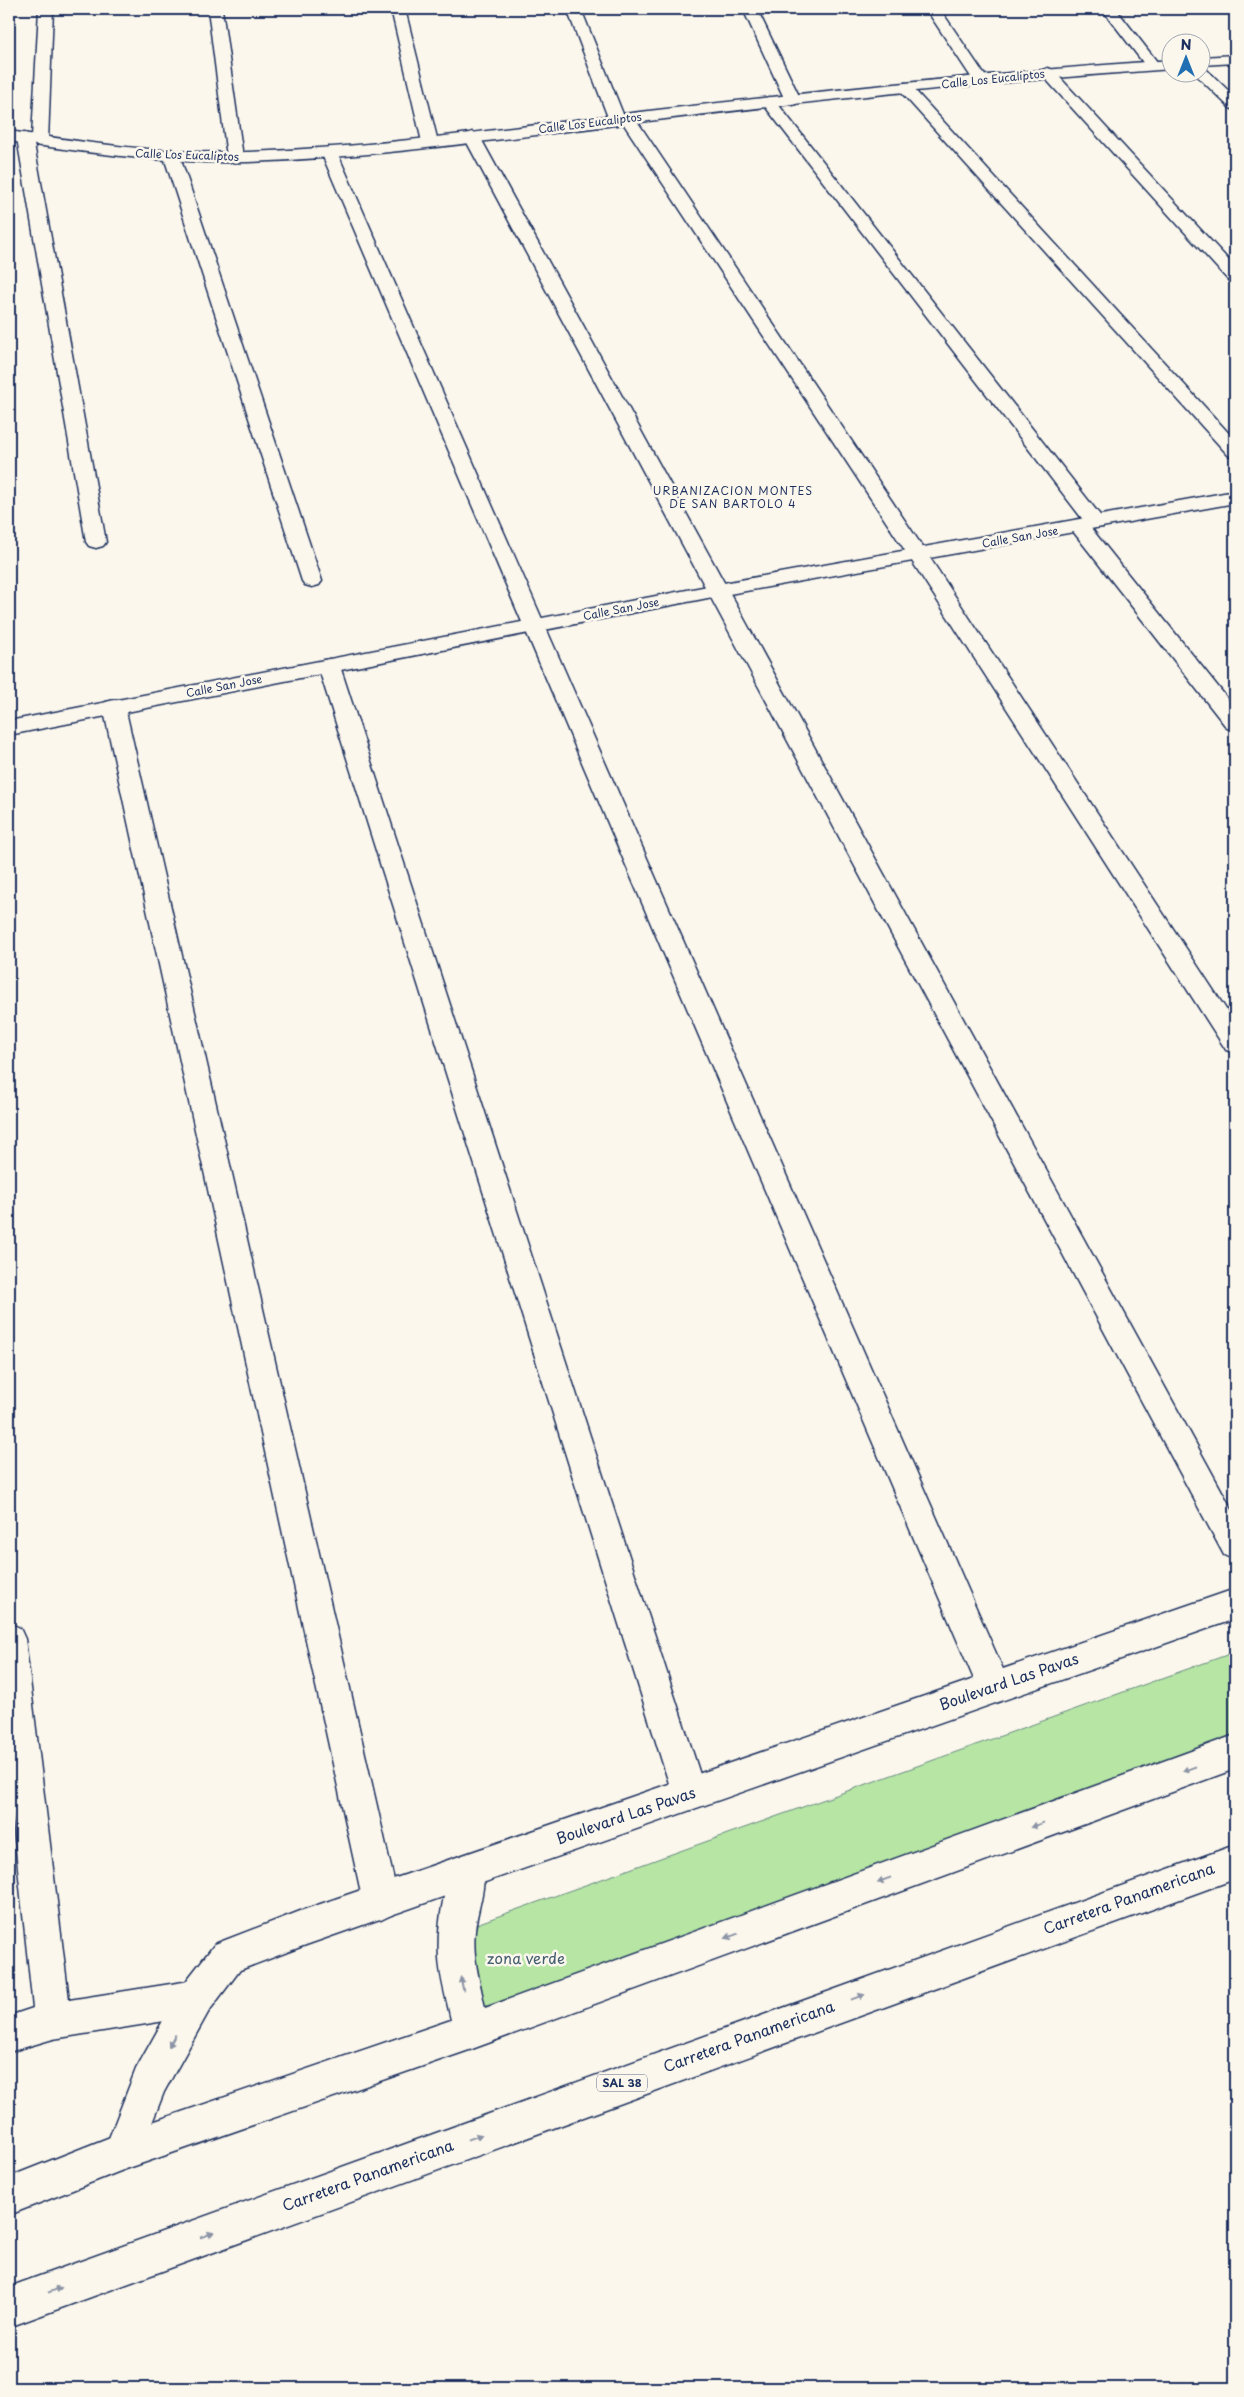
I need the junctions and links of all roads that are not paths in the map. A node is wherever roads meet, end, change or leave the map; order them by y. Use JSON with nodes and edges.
{"nodes":[{"id":1,"x":46,"y":9,"type":"edge"},
{"id":2,"x":215,"y":9,"type":"edge"},
{"id":3,"x":398,"y":9,"type":"edge"},
{"id":4,"x":574,"y":9,"type":"edge"},
{"id":5,"x":750,"y":9,"type":"edge"},
{"id":6,"x":933,"y":9,"type":"edge"},
{"id":7,"x":1109,"y":9,"type":"edge"},
{"id":8,"x":1235,"y":59,"type":"edge"},
{"id":9,"x":1212,"y":61,"type":"edge"},
{"id":10,"x":1162,"y":65,"type":"edge"},
{"id":11,"x":1153,"y":66,"type":"junction"},
{"id":12,"x":1048,"y":73,"type":"junction"},
{"id":13,"x":980,"y":80,"type":"junction"},
{"id":14,"x":1211,"y":82,"type":"edge"},
{"id":15,"x":905,"y":88,"type":"junction"},
{"id":16,"x":793,"y":100,"type":"junction"},
{"id":17,"x":769,"y":102,"type":"junction"},
{"id":18,"x":1235,"y":105,"type":"edge"},
{"id":19,"x":622,"y":119,"type":"junction"},
{"id":20,"x":472,"y":137,"type":"junction"},
{"id":21,"x":25,"y":138,"type":"edge"},
{"id":22,"x":430,"y":142,"type":"junction"},
{"id":23,"x":329,"y":152,"type":"junction"},
{"id":24,"x":171,"y":154,"type":"junction"},
{"id":25,"x":235,"y":157,"type":"junction"},
{"id":26,"x":1235,"y":277,"type":"edge"},
{"id":27,"x":1235,"y":451,"type":"edge"},
{"id":28,"x":1235,"y":497,"type":"edge"},
{"id":29,"x":1087,"y":524,"type":"junction"},
{"id":30,"x":96,"y":542,"type":"dead end"},
{"id":31,"x":918,"y":556,"type":"junction"},
{"id":32,"x":312,"y":581,"type":"dead end"},
{"id":33,"x":718,"y":590,"type":"junction"},
{"id":34,"x":535,"y":626,"type":"junction"},
{"id":35,"x":329,"y":666,"type":"junction"},
{"id":36,"x":114,"y":708,"type":"junction"},
{"id":37,"x":1235,"y":723,"type":"edge"},
{"id":38,"x":9,"y":728,"type":"edge"},
{"id":39,"x":1235,"y":1043,"type":"edge"},
{"id":40,"x":1235,"y":1545,"type":"edge"},
{"id":41,"x":1235,"y":1604,"type":"edge"},
{"id":42,"x":9,"y":1639,"type":"edge"},
{"id":43,"x":994,"y":1687,"type":"junction"},
{"id":44,"x":1235,"y":1752,"type":"edge"},
{"id":45,"x":689,"y":1794,"type":"junction"},
{"id":46,"x":1235,"y":1862,"type":"edge"},
{"id":47,"x":468,"y":1871,"type":"junction"},
{"id":48,"x":381,"y":1902,"type":"junction"},
{"id":49,"x":196,"y":1998,"type":"junction"},
{"id":50,"x":53,"y":2021,"type":"junction"},
{"id":51,"x":472,"y":2031,"type":"junction"},
{"id":52,"x":9,"y":2034,"type":"edge"},
{"id":53,"x":123,"y":2151,"type":"junction"},
{"id":54,"x":9,"y":2196,"type":"edge"},
{"id":55,"x":9,"y":2307,"type":"edge"}],
"edges":[{"from":1,"to":21,"type":"main road"},
{"from":2,"to":25,"type":"main road"},
{"from":3,"to":22,"type":"main road"},
{"from":4,"to":19,"type":"main road"},
{"from":5,"to":16,"type":"main road"},
{"from":6,"to":13,"type":"main road"},
{"from":7,"to":11,"type":"main road"},
{"from":8,"to":9,"type":"main road"},
{"from":10,"to":11,"type":"main road","name":"Calle Los Eucaliptos"},
{"from":11,"to":12,"type":"main road","name":"Calle Los Eucaliptos"},
{"from":12,"to":13,"type":"main road","name":"Calle Los Eucaliptos"},
{"from":12,"to":26,"type":"main road"},
{"from":13,"to":15,"type":"main road","name":"Calle Los Eucaliptos"},
{"from":14,"to":18,"type":"main road"},
{"from":15,"to":16,"type":"main road","name":"Calle Los Eucaliptos"},
{"from":15,"to":27,"type":"main road"},
{"from":16,"to":17,"type":"main road","name":"Calle Los Eucaliptos"},
{"from":17,"to":19,"type":"main road","name":"Calle Los Eucaliptos"},
{"from":17,"to":29,"type":"main road"},
{"from":19,"to":20,"type":"main road","name":"Calle Los Eucaliptos"},
{"from":19,"to":31,"type":"main road"},
{"from":20,"to":22,"type":"main road","name":"Calle Los Eucaliptos"},
{"from":20,"to":33,"type":"main road"},
{"from":21,"to":24,"type":"main road","name":"Calle Los Eucaliptos"},
{"from":21,"to":30,"type":"main road"},
{"from":22,"to":23,"type":"main road","name":"Calle Los Eucaliptos"},
{"from":23,"to":25,"type":"main road","name":"Calle Los Eucaliptos"},
{"from":23,"to":34,"type":"main road"},
{"from":24,"to":25,"type":"main road","name":"Calle Los Eucaliptos"},
{"from":24,"to":32,"type":"main road"},
{"from":28,"to":29,"type":"main road","name":"Calle San Jose"},
{"from":29,"to":31,"type":"main road","name":"Calle San Jose"},
{"from":29,"to":37,"type":"main road"},
{"from":31,"to":33,"type":"main road","name":"Calle San Jose"},
{"from":31,"to":39,"type":"main road"},
{"from":33,"to":34,"type":"main road","name":"Calle San Jose"},
{"from":33,"to":40,"type":"main road"},
{"from":34,"to":35,"type":"main road","name":"Calle San Jose"},
{"from":34,"to":43,"type":"main road"},
{"from":35,"to":36,"type":"main road","name":"Calle San Jose"},
{"from":35,"to":45,"type":"main road"},
{"from":36,"to":38,"type":"main road","name":"Calle San Jose"},
{"from":36,"to":48,"type":"main road"},
{"from":41,"to":43,"type":"main road","name":"Boulevard Las Pavas"},
{"from":42,"to":50,"type":"main road"},
{"from":43,"to":45,"type":"main road","name":"Boulevard Las Pavas"},
{"from":44,"to":51,"type":"main road","one_way":true},
{"from":45,"to":47,"type":"main road","name":"Boulevard Las Pavas"},
{"from":55,"to":46,"type":"main road","name":"Carretera Panamericana","number":"SAL 38","one_way":true},
{"from":47,"to":48,"type":"main road","name":"Boulevard Las Pavas"},
{"from":51,"to":47,"type":"main road","one_way":true},
{"from":48,"to":49,"type":"main road","name":"Boulevard Las Pavas"},
{"from":49,"to":50,"type":"main road"},
{"from":49,"to":53,"type":"main road","name":"Boulevard Las Pavas","one_way":true},
{"from":50,"to":52,"type":"main road"},
{"from":51,"to":53,"type":"main road"},
{"from":53,"to":54,"type":"main road"}]}
